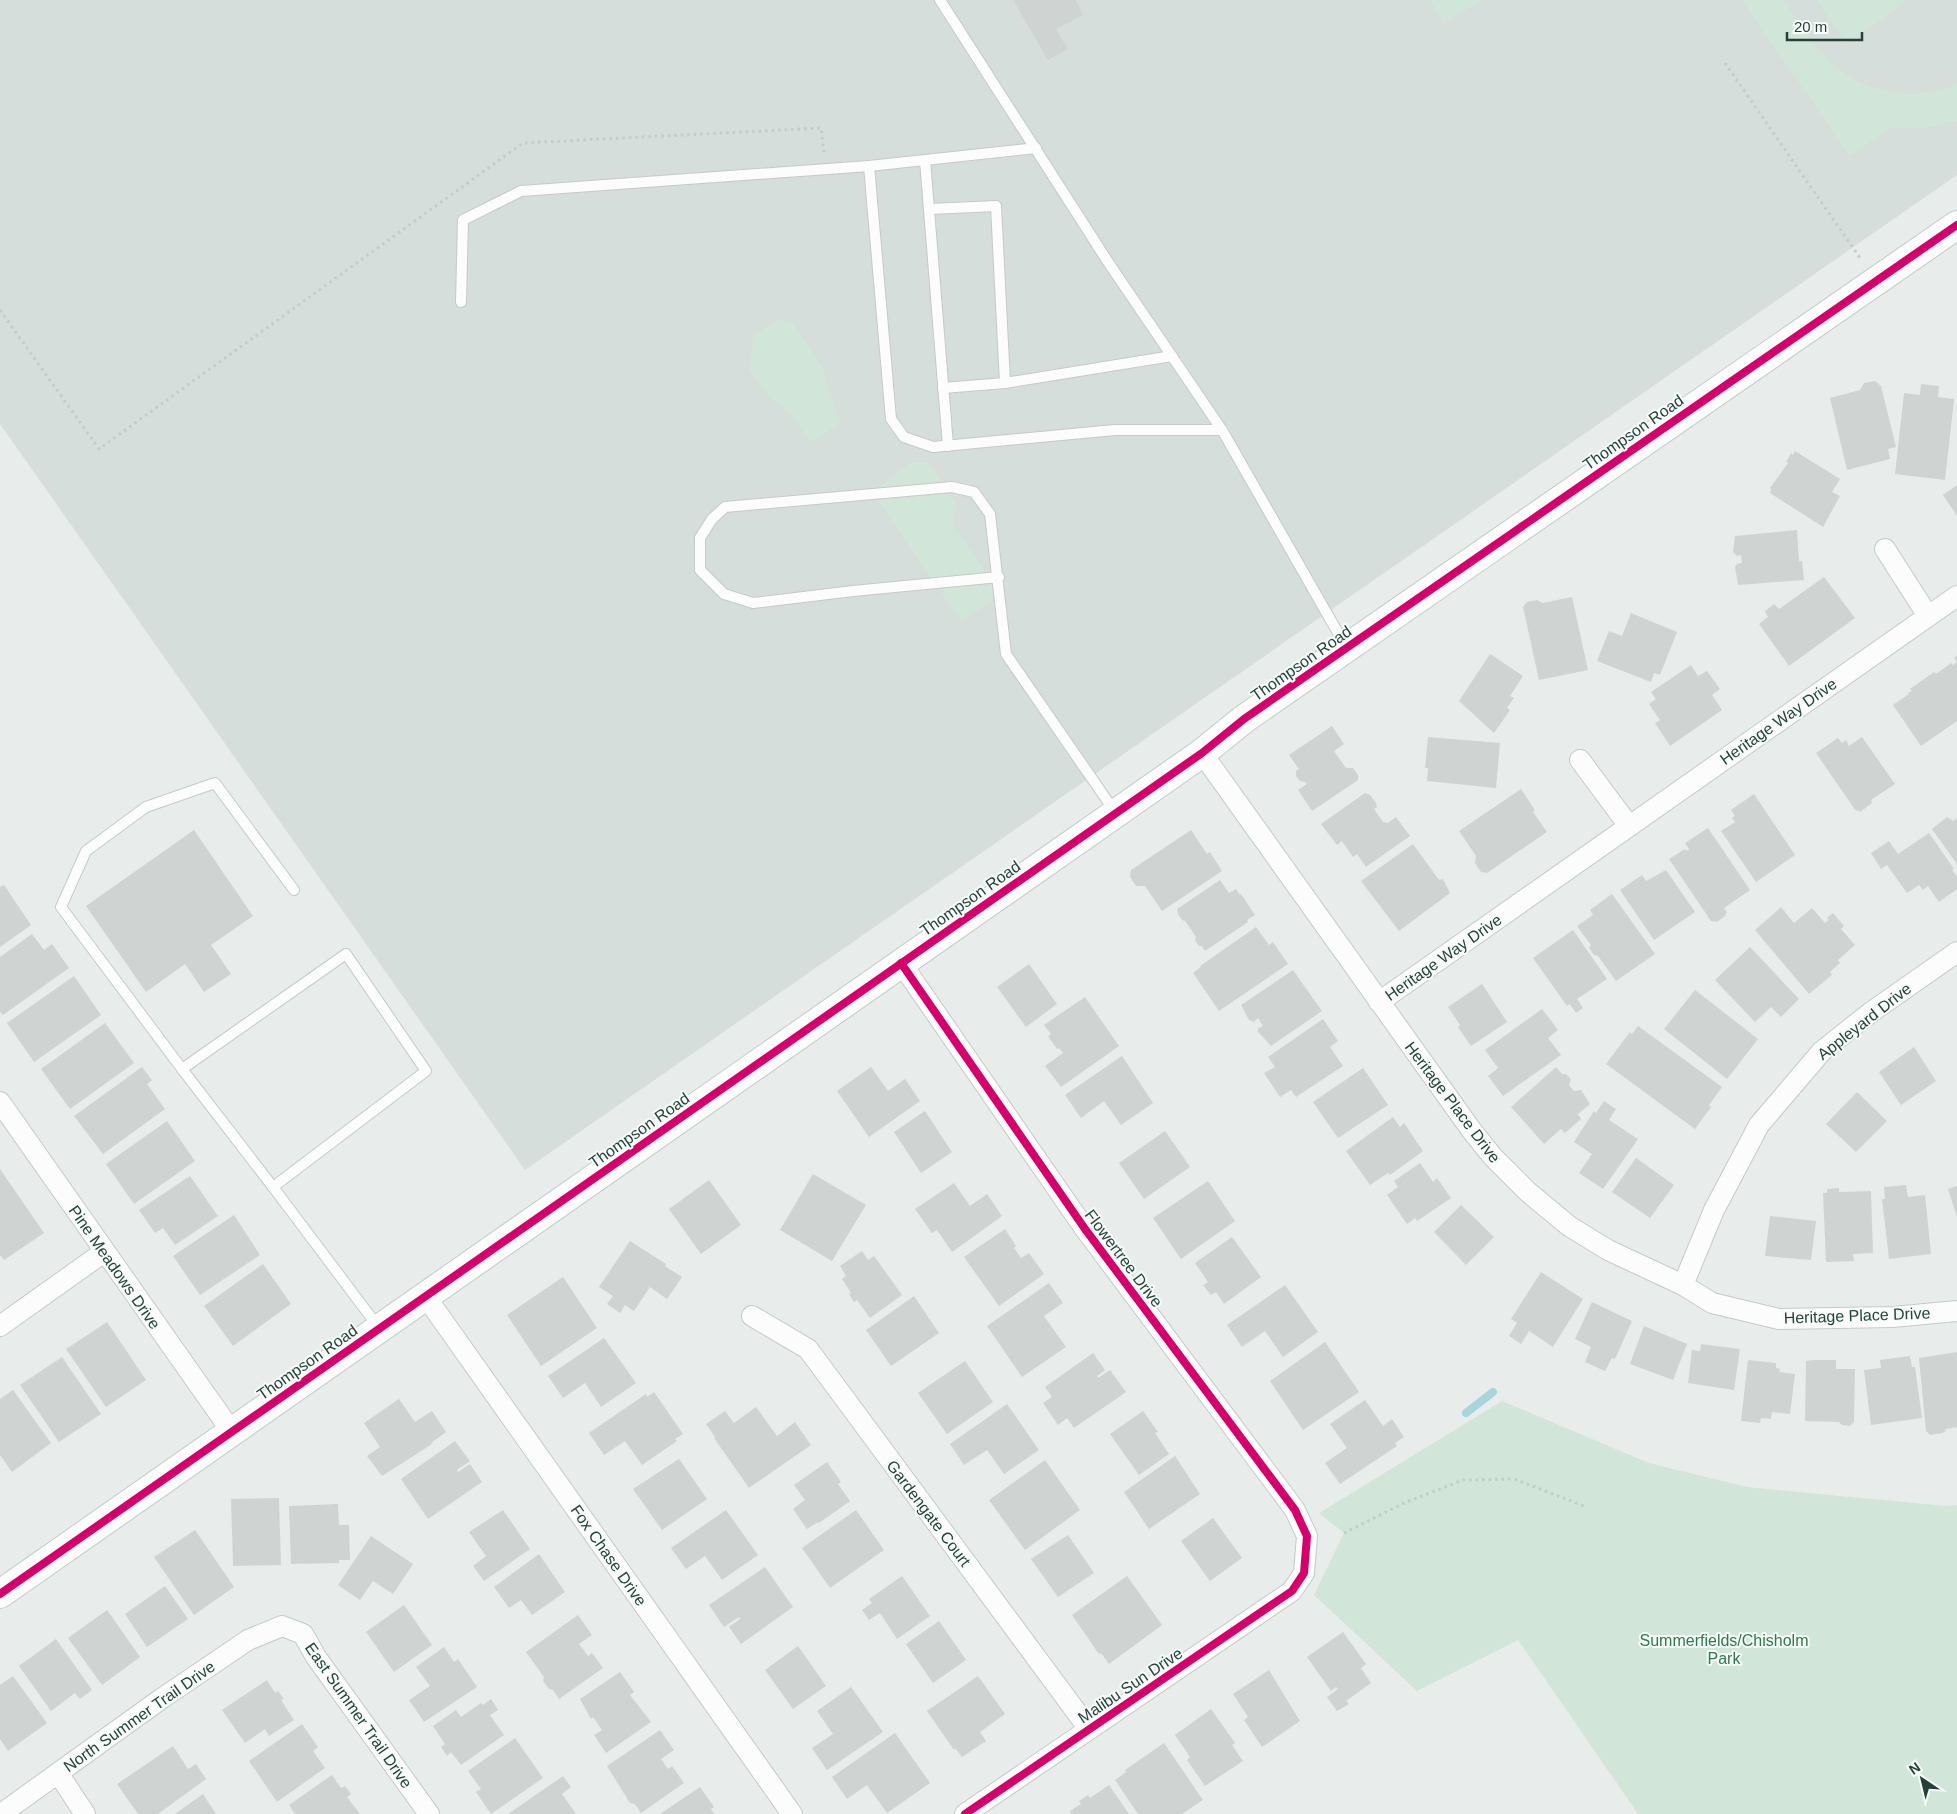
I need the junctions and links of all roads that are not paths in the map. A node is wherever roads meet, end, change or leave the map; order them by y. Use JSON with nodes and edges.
{"nodes":[{"id":1,"x":940,"y":0,"type":"edge"},
{"id":2,"x":1036,"y":148,"type":"junction"},
{"id":3,"x":925,"y":160,"type":"junction"},
{"id":4,"x":869,"y":166,"type":"junction"},
{"id":5,"x":929,"y":210,"type":"junction"},
{"id":6,"x":1957,"y":225,"type":"edge"},
{"id":7,"x":461,"y":302,"type":"dead end"},
{"id":8,"x":1172,"y":356,"type":"junction"},
{"id":9,"x":1005,"y":383,"type":"junction"},
{"id":10,"x":943,"y":388,"type":"junction"},
{"id":11,"x":1222,"y":430,"type":"junction"},
{"id":12,"x":948,"y":446,"type":"junction"},
{"id":13,"x":1885,"y":549,"type":"dead end"},
{"id":14,"x":999,"y":577,"type":"junction"},
{"id":15,"x":1957,"y":596,"type":"edge"},
{"id":16,"x":1928,"y":616,"type":"junction"},
{"id":17,"x":1347,"y":648,"type":"junction"},
{"id":18,"x":1202,"y":753,"type":"junction"},
{"id":19,"x":1580,"y":760,"type":"dead end"},
{"id":20,"x":1116,"y":813,"type":"junction"},
{"id":21,"x":1629,"y":826,"type":"junction"},
{"id":22,"x":294,"y":890,"type":"dead end"},
{"id":23,"x":1957,"y":952,"type":"edge"},
{"id":24,"x":901,"y":963,"type":"junction"},
{"id":25,"x":1379,"y":1002,"type":"junction"},
{"id":26,"x":182,"y":1070,"type":"junction"},
{"id":27,"x":0,"y":1102,"type":"edge"},
{"id":28,"x":273,"y":1187,"type":"junction"},
{"id":29,"x":104,"y":1252,"type":"junction"},
{"id":30,"x":1683,"y":1284,"type":"junction"},
{"id":31,"x":426,"y":1297,"type":"junction"},
{"id":32,"x":1957,"y":1310,"type":"edge"},
{"id":33,"x":752,"y":1316,"type":"dead end"},
{"id":34,"x":0,"y":1326,"type":"edge"},
{"id":35,"x":379,"y":1329,"type":"junction"},
{"id":36,"x":232,"y":1432,"type":"junction"},
{"id":37,"x":1304,"y":1573,"type":"joint"},
{"id":38,"x":0,"y":1594,"type":"edge"},
{"id":39,"x":282,"y":1626,"type":"joint"},
{"id":40,"x":1089,"y":1729,"type":"junction"},
{"id":41,"x":58,"y":1773,"type":"junction"},
{"id":42,"x":1,"y":1814,"type":"edge"},
{"id":43,"x":85,"y":1814,"type":"edge"},
{"id":44,"x":429,"y":1814,"type":"edge"},
{"id":45,"x":792,"y":1814,"type":"edge"},
{"id":46,"x":965,"y":1814,"type":"edge"}],
"edges":[{"from":1,"to":2,"type":"lane"},
{"from":2,"to":3,"type":"lane"},
{"from":2,"to":8,"type":"lane"},
{"from":3,"to":4,"type":"lane"},
{"from":3,"to":5,"type":"lane"},
{"from":4,"to":7,"type":"lane"},
{"from":4,"to":12,"type":"lane"},
{"from":5,"to":9,"type":"lane"},
{"from":5,"to":10,"type":"lane"},
{"from":6,"to":17,"type":"street","name":"Thompson Road"},
{"from":8,"to":9,"type":"lane"},
{"from":8,"to":11,"type":"lane"},
{"from":9,"to":10,"type":"lane"},
{"from":10,"to":12,"type":"lane"},
{"from":11,"to":12,"type":"lane"},
{"from":11,"to":17,"type":"lane"},
{"from":13,"to":16,"type":"street"},
{"from":14,"to":14,"type":"lane"},
{"from":14,"to":20,"type":"lane"},
{"from":15,"to":16,"type":"street","name":"Heritage Way Drive"},
{"from":16,"to":21,"type":"street","name":"Heritage Way Drive"},
{"from":17,"to":18,"type":"street","name":"Thompson Road"},
{"from":18,"to":20,"type":"street","name":"Thompson Road"},
{"from":18,"to":25,"type":"street","name":"Heritage Place Drive"},
{"from":19,"to":21,"type":"street"},
{"from":20,"to":24,"type":"street","name":"Thompson Road"},
{"from":21,"to":25,"type":"street","name":"Heritage Way Drive"},
{"from":22,"to":26,"type":"lane"},
{"from":23,"to":30,"type":"street","name":"Appleyard Drive"},
{"from":24,"to":31,"type":"street","name":"Thompson Road"},
{"from":24,"to":37,"type":"street","name":"Flowertree Drive"},
{"from":25,"to":30,"type":"street","name":"Heritage Place Drive"},
{"from":26,"to":28,"type":"lane"},
{"from":26,"to":28,"type":"lane"},
{"from":27,"to":29,"type":"street","name":"Pine Meadows Drive"},
{"from":28,"to":35,"type":"lane"},
{"from":29,"to":34,"type":"street"},
{"from":29,"to":36,"type":"street","name":"Pine Meadows Drive"},
{"from":30,"to":32,"type":"street","name":"Heritage Place Drive"},
{"from":31,"to":35,"type":"street","name":"Thompson Road"},
{"from":31,"to":45,"type":"street","name":"Fox Chase Drive"},
{"from":33,"to":40,"type":"street","name":"Gardengate Court"},
{"from":35,"to":36,"type":"street","name":"Thompson Road"},
{"from":36,"to":38,"type":"street","name":"Thompson Road"},
{"from":37,"to":40,"type":"street","name":"Malibu Sun Drive"},
{"from":39,"to":41,"type":"street","name":"North Summer Trail Drive"},
{"from":39,"to":44,"type":"street","name":"East Summer Trail Drive"},
{"from":40,"to":46,"type":"street","name":"Malibu Sun Drive"},
{"from":41,"to":42,"type":"street","name":"North Summer Trail Drive"},
{"from":41,"to":43,"type":"street"}]}
